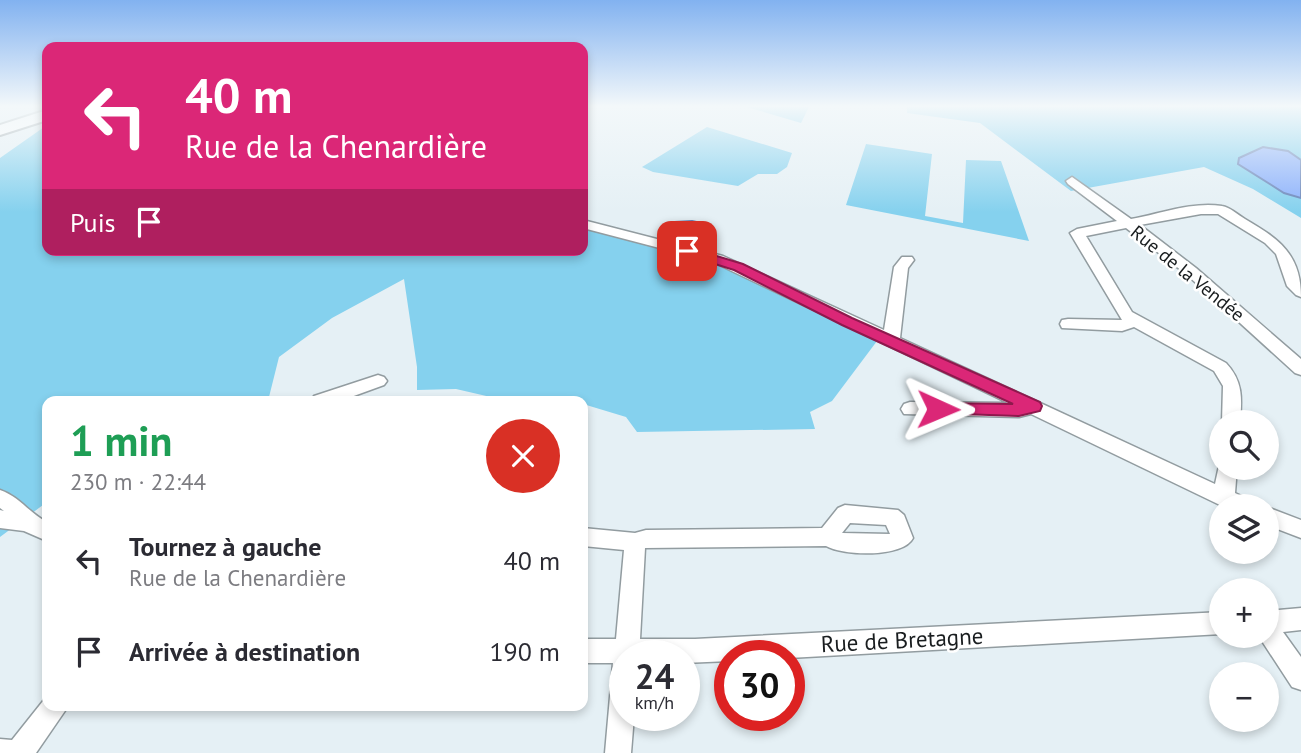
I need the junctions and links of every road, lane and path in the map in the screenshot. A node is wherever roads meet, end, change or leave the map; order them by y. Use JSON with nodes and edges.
{"nodes":[{"id":1,"x":1072,"y":181,"type":"dead end"},
{"id":2,"x":1129,"y":224,"type":"junction"},
{"id":3,"x":588,"y":225,"type":"edge"},
{"id":4,"x":907,"y":260,"type":"dead end"},
{"id":5,"x":1301,"y":292,"type":"edge"},
{"id":6,"x":1133,"y":322,"type":"junction"},
{"id":7,"x":1068,"y":324,"type":"dead end"},
{"id":8,"x":891,"y":341,"type":"junction"},
{"id":9,"x":1301,"y":369,"type":"edge"},
{"id":10,"x":378,"y":381,"type":"dead end"},
{"id":11,"x":334,"y":396,"type":"edge"},
{"id":12,"x":1034,"y":406,"type":"junction"},
{"id":13,"x":910,"y":408,"type":"dead end"},
{"id":14,"x":1232,"y":410,"type":"edge"},
{"id":15,"x":1217,"y":494,"type":"edge"},
{"id":16,"x":0,"y":499,"type":"edge"},
{"id":17,"x":0,"y":519,"type":"edge"},
{"id":18,"x":1279,"y":521,"type":"edge"},
{"id":19,"x":27,"y":522,"type":"junction"},
{"id":20,"x":42,"y":529,"type":"edge"},
{"id":21,"x":1301,"y":529,"type":"edge"},
{"id":22,"x":588,"y":537,"type":"edge"},
{"id":23,"x":830,"y":537,"type":"dead end"},
{"id":24,"x":635,"y":542,"type":"junction"},
{"id":25,"x":1301,"y":619,"type":"edge"},
{"id":26,"x":1279,"y":621,"type":"edge"},
{"id":27,"x":1209,"y":624,"type":"edge"},
{"id":28,"x":628,"y":640,"type":"edge"},
{"id":29,"x":1279,"y":646,"type":"edge"},
{"id":30,"x":700,"y":651,"type":"edge"},
{"id":31,"x":588,"y":652,"type":"edge"},
{"id":32,"x":609,"y":654,"type":"edge"},
{"id":33,"x":1301,"y":678,"type":"edge"},
{"id":34,"x":52,"y":711,"type":"edge"},
{"id":35,"x":620,"y":731,"type":"edge"},
{"id":36,"x":0,"y":752,"type":"edge"},
{"id":37,"x":10,"y":753,"type":"edge"},
{"id":38,"x":19,"y":753,"type":"edge"},
{"id":39,"x":618,"y":753,"type":"edge"}],
"edges":[{"from":1,"to":2,"type":"street","name":"Rue de la Vendée"},
{"from":2,"to":5,"type":"street"},
{"from":2,"to":6,"type":"street"},
{"from":2,"to":9,"type":"street","name":"Rue de la Vendée"},
{"from":3,"to":8,"type":"street"},
{"from":4,"to":8,"type":"street"},
{"from":6,"to":7,"type":"street"},
{"from":6,"to":14,"type":"street"},
{"from":8,"to":12,"type":"street"},
{"from":10,"to":11,"type":"street"},
{"from":12,"to":13,"type":"street"},
{"from":12,"to":15,"type":"street"},
{"from":16,"to":19,"type":"street"},
{"from":17,"to":19,"type":"street"},
{"from":18,"to":21,"type":"street"},
{"from":19,"to":20,"type":"street"},
{"from":22,"to":24,"type":"street"},
{"from":23,"to":24,"type":"street"},
{"from":24,"to":28,"type":"street"},
{"from":25,"to":26,"type":"street"},
{"from":27,"to":30,"type":"street","name":"Rue de Bretagne"},
{"from":29,"to":33,"type":"street"},
{"from":31,"to":32,"type":"street","name":"Rue de Bretagne"},
{"from":34,"to":38,"type":"street"},
{"from":35,"to":39,"type":"street"},
{"from":36,"to":37,"type":"street"}]}
